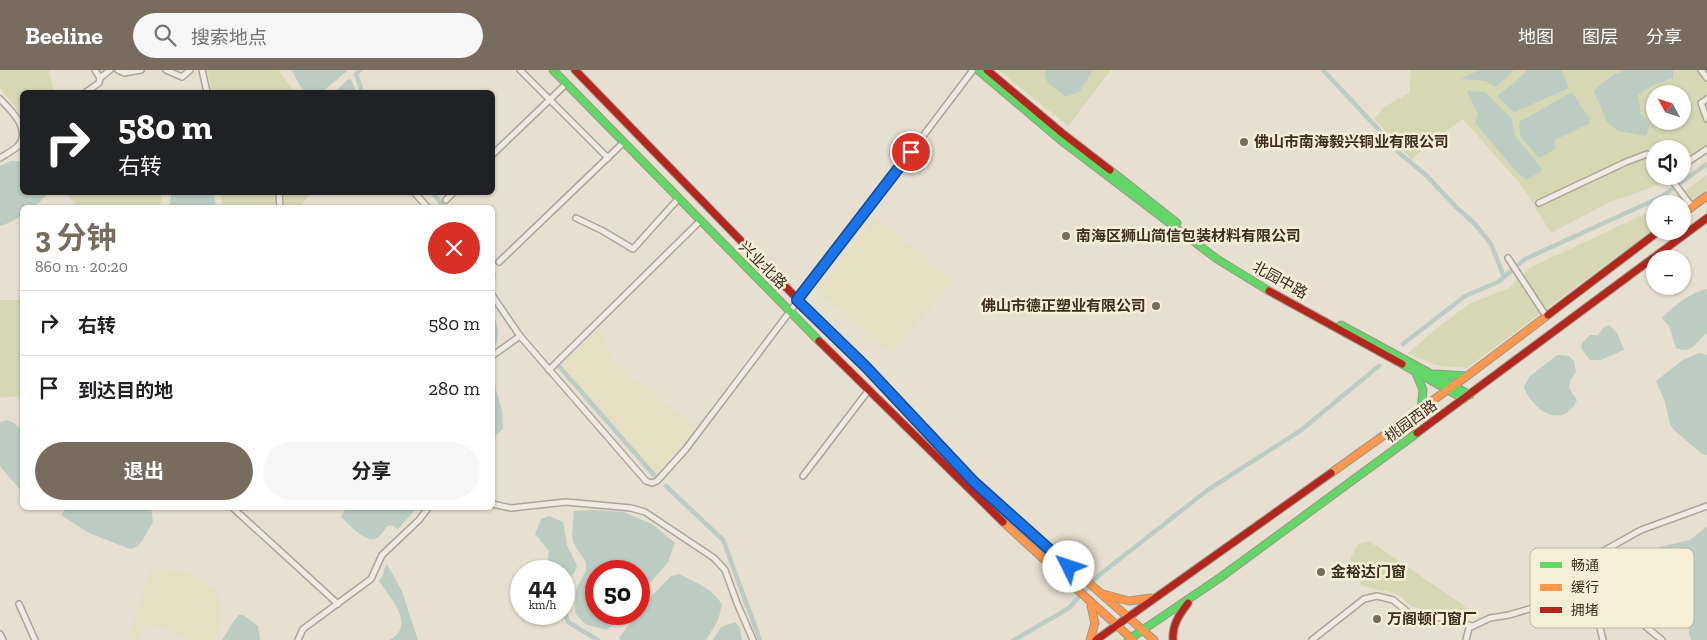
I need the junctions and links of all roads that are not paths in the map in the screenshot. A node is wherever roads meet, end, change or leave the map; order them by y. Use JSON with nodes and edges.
{"nodes":[{"id":1,"x":95,"y":70,"type":"edge"},
{"id":2,"x":110,"y":70,"type":"edge"},
{"id":3,"x":118,"y":70,"type":"edge"},
{"id":4,"x":140,"y":70,"type":"edge"},
{"id":5,"x":166,"y":70,"type":"edge"},
{"id":6,"x":190,"y":70,"type":"edge"},
{"id":7,"x":202,"y":70,"type":"edge"},
{"id":8,"x":520,"y":70,"type":"edge"},
{"id":9,"x":553,"y":70,"type":"edge"},
{"id":10,"x":575,"y":70,"type":"edge"},
{"id":11,"x":973,"y":70,"type":"edge"},
{"id":12,"x":978,"y":70,"type":"edge"},
{"id":13,"x":988,"y":70,"type":"edge"},
{"id":14,"x":1701,"y":70,"type":"edge"},
{"id":15,"x":100,"y":78,"type":"junction"},
{"id":16,"x":1707,"y":78,"type":"edge"},
{"id":17,"x":566,"y":84,"type":"junction"},
{"id":18,"x":89,"y":90,"type":"edge"},
{"id":19,"x":207,"y":90,"type":"edge"},
{"id":20,"x":0,"y":99,"type":"edge"},
{"id":21,"x":550,"y":99,"type":"junction"},
{"id":22,"x":1707,"y":99,"type":"edge"},
{"id":23,"x":1707,"y":120,"type":"edge"},
{"id":24,"x":20,"y":123,"type":"edge"},
{"id":25,"x":20,"y":142,"type":"edge"},
{"id":26,"x":623,"y":143,"type":"junction"},
{"id":27,"x":1707,"y":149,"type":"edge"},
{"id":28,"x":495,"y":152,"type":"edge"},
{"id":29,"x":1646,"y":154,"type":"edge"},
{"id":30,"x":0,"y":158,"type":"edge"},
{"id":31,"x":608,"y":158,"type":"junction"},
{"id":32,"x":1691,"y":160,"type":"edge"},
{"id":33,"x":1676,"y":185,"type":"edge"},
{"id":34,"x":417,"y":195,"type":"edge"},
{"id":35,"x":451,"y":195,"type":"edge"},
{"id":36,"x":1707,"y":196,"type":"edge"},
{"id":37,"x":678,"y":199,"type":"junction"},
{"id":38,"x":446,"y":200,"type":"dead end"},
{"id":39,"x":1539,"y":203,"type":"dead end"},
{"id":40,"x":425,"y":205,"type":"edge"},
{"id":41,"x":1692,"y":207,"type":"joint"},
{"id":42,"x":576,"y":218,"type":"dead end"},
{"id":43,"x":1707,"y":218,"type":"edge"},
{"id":44,"x":700,"y":221,"type":"junction"},
{"id":45,"x":1647,"y":240,"type":"edge"},
{"id":46,"x":1508,"y":258,"type":"dead end"},
{"id":47,"x":499,"y":262,"type":"dead end"},
{"id":48,"x":495,"y":300,"type":"edge"},
{"id":49,"x":797,"y":300,"type":"junction"},
{"id":50,"x":789,"y":312,"type":"junction"},
{"id":51,"x":1546,"y":316,"type":"junction"},
{"id":52,"x":520,"y":336,"type":"junction"},
{"id":53,"x":495,"y":354,"type":"edge"},
{"id":54,"x":549,"y":370,"type":"junction"},
{"id":55,"x":1427,"y":372,"type":"junction"},
{"id":56,"x":1416,"y":373,"type":"junction"},
{"id":57,"x":1467,"y":376,"type":"junction"},
{"id":58,"x":1450,"y":388,"type":"junction"},
{"id":59,"x":868,"y":391,"type":"junction"},
{"id":60,"x":1467,"y":397,"type":"junction"},
{"id":61,"x":1420,"y":409,"type":"junction"},
{"id":62,"x":803,"y":476,"type":"dead end"},
{"id":63,"x":495,"y":505,"type":"edge"},
{"id":64,"x":1707,"y":506,"type":"edge"},
{"id":65,"x":235,"y":510,"type":"edge"},
{"id":66,"x":426,"y":510,"type":"edge"},
{"id":67,"x":1609,"y":548,"type":"edge"},
{"id":68,"x":1098,"y":592,"type":"junction"},
{"id":69,"x":1157,"y":597,"type":"junction"},
{"id":70,"x":1193,"y":597,"type":"junction"},
{"id":71,"x":1090,"y":603,"type":"junction"},
{"id":72,"x":19,"y":604,"type":"dead end"},
{"id":73,"x":338,"y":604,"type":"junction"},
{"id":74,"x":1530,"y":609,"type":"edge"},
{"id":75,"x":1128,"y":618,"type":"junction"},
{"id":76,"x":1116,"y":626,"type":"junction"},
{"id":77,"x":1472,"y":626,"type":"junction"},
{"id":78,"x":1647,"y":628,"type":"edge"},
{"id":79,"x":1142,"y":629,"type":"junction"},
{"id":80,"x":0,"y":634,"type":"edge"},
{"id":81,"x":1130,"y":639,"type":"edge"},
{"id":82,"x":2,"y":640,"type":"edge"},
{"id":83,"x":35,"y":640,"type":"edge"},
{"id":84,"x":298,"y":640,"type":"edge"},
{"id":85,"x":753,"y":640,"type":"edge"},
{"id":86,"x":1090,"y":640,"type":"edge"},
{"id":87,"x":1096,"y":640,"type":"edge"},
{"id":88,"x":1154,"y":640,"type":"edge"},
{"id":89,"x":1173,"y":640,"type":"edge"},
{"id":90,"x":1312,"y":640,"type":"edge"},
{"id":91,"x":1466,"y":640,"type":"edge"},
{"id":92,"x":1662,"y":640,"type":"edge"}],
"edges":[{"from":1,"to":15,"type":"street"},
{"from":2,"to":15,"type":"street"},
{"from":3,"to":4,"type":"street"},
{"from":5,"to":6,"type":"street"},
{"from":7,"to":19,"type":"street"},
{"from":8,"to":21,"type":"street"},
{"from":9,"to":17,"type":"main road","name":"兴业北路"},
{"from":10,"to":49,"type":"main road","name":"兴业北路"},
{"from":11,"to":49,"type":"street"},
{"from":12,"to":56,"type":"main road","name":"北园中路"},
{"from":13,"to":55,"type":"main road","name":"北园中路"},
{"from":14,"to":16,"type":"street"},
{"from":15,"to":18,"type":"street"},
{"from":17,"to":21,"type":"street"},
{"from":17,"to":26,"type":"main road","name":"兴业北路"},
{"from":20,"to":24,"type":"street"},
{"from":21,"to":28,"type":"street"},
{"from":21,"to":31,"type":"street"},
{"from":22,"to":23,"type":"street"},
{"from":25,"to":30,"type":"street"},
{"from":26,"to":31,"type":"street"},
{"from":26,"to":37,"type":"main road","name":"兴业北路"},
{"from":27,"to":32,"type":"street"},
{"from":29,"to":39,"type":"street"},
{"from":31,"to":47,"type":"street"},
{"from":33,"to":41,"type":"street"},
{"from":34,"to":40,"type":"street"},
{"from":35,"to":38,"type":"street"},
{"from":36,"to":41,"type":"main road"},
{"from":37,"to":42,"type":"street"},
{"from":37,"to":44,"type":"main road","name":"兴业北路"},
{"from":43,"to":60,"type":"main road","name":"桃园西路"},
{"from":44,"to":50,"type":"main road","name":"兴业北路"},
{"from":44,"to":54,"type":"street"},
{"from":45,"to":51,"type":"main road","name":"桃园西路"},
{"from":46,"to":51,"type":"street"},
{"from":48,"to":52,"type":"street"},
{"from":49,"to":50,"type":"street"},
{"from":49,"to":68,"type":"main road","name":"兴业北路"},
{"from":50,"to":54,"type":"street"},
{"from":50,"to":59,"type":"main road","name":"兴业北路"},
{"from":51,"to":57,"type":"main road","name":"桃园西路"},
{"from":52,"to":53,"type":"street"},
{"from":52,"to":54,"type":"street"},
{"from":55,"to":57,"type":"main road"},
{"from":55,"to":58,"type":"main road","name":"北园中路"},
{"from":56,"to":58,"type":"main road","name":"北园中路"},
{"from":56,"to":61,"type":"main road"},
{"from":57,"to":58,"type":"main road","name":"桃园西路"},
{"from":58,"to":60,"type":"main road","name":"北园中路"},
{"from":58,"to":61,"type":"main road","name":"桃园西路"},
{"from":59,"to":62,"type":"street"},
{"from":59,"to":71,"type":"main road","name":"兴业北路"},
{"from":60,"to":70,"type":"main road","name":"桃园西路"},
{"from":61,"to":69,"type":"main road","name":"桃园西路"},
{"from":63,"to":85,"type":"street"},
{"from":64,"to":67,"type":"street"},
{"from":65,"to":73,"type":"street"},
{"from":66,"to":73,"type":"street"},
{"from":68,"to":69,"type":"main road"},
{"from":68,"to":75,"type":"main road","name":"兴业北路"},
{"from":69,"to":75,"type":"main road","name":"桃园西路"},
{"from":70,"to":79,"type":"main road","name":"桃园西路"},
{"from":70,"to":89,"type":"main road"},
{"from":71,"to":76,"type":"main road","name":"兴业北路"},
{"from":71,"to":86,"type":"main road"},
{"from":72,"to":83,"type":"street"},
{"from":73,"to":84,"type":"street"},
{"from":74,"to":77,"type":"street"},
{"from":75,"to":76,"type":"main road","name":"桃园西路"},
{"from":75,"to":79,"type":"main road","name":"兴业北路"},
{"from":76,"to":81,"type":"main road","name":"兴业北路"},
{"from":76,"to":87,"type":"main road","name":"桃园西路"},
{"from":77,"to":90,"type":"street"},
{"from":77,"to":91,"type":"street"},
{"from":78,"to":92,"type":"street"},
{"from":79,"to":81,"type":"main road","name":"桃园西路"},
{"from":79,"to":88,"type":"main road","name":"兴业北路"},
{"from":80,"to":82,"type":"street"}]}
